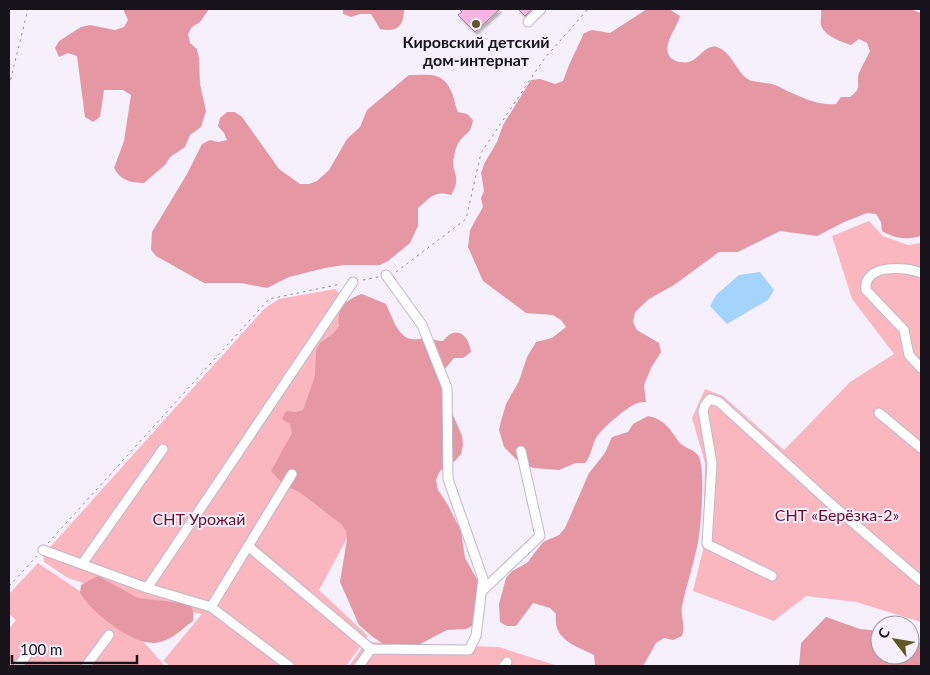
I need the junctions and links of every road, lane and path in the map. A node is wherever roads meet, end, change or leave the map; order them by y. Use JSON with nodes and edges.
{"nodes":[{"id":1,"x":28,"y":9,"type":"edge"},
{"id":2,"x":541,"y":9,"type":"edge"},
{"id":3,"x":588,"y":9,"type":"edge"},
{"id":4,"x":528,"y":22,"type":"dead end"},
{"id":5,"x":9,"y":86,"type":"edge"},
{"id":6,"x":921,"y":273,"type":"edge"},
{"id":7,"x":386,"y":275,"type":"junction"},
{"id":8,"x":353,"y":282,"type":"junction"},
{"id":9,"x":921,"y":368,"type":"edge"},
{"id":10,"x":879,"y":413,"type":"dead end"},
{"id":11,"x":921,"y":448,"type":"edge"},
{"id":12,"x":163,"y":449,"type":"dead end"},
{"id":13,"x":521,"y":451,"type":"dead end"},
{"id":14,"x":292,"y":474,"type":"dead end"},
{"id":15,"x":248,"y":546,"type":"junction"},
{"id":16,"x":43,"y":550,"type":"junction"},
{"id":17,"x":82,"y":564,"type":"junction"},
{"id":18,"x":772,"y":576,"type":"dead end"},
{"id":19,"x":921,"y":581,"type":"edge"},
{"id":20,"x":9,"y":586,"type":"edge"},
{"id":21,"x":147,"y":588,"type":"junction"},
{"id":22,"x":482,"y":591,"type":"junction"},
{"id":23,"x":210,"y":607,"type":"junction"},
{"id":24,"x":109,"y":635,"type":"dead end"},
{"id":25,"x":371,"y":649,"type":"junction"},
{"id":26,"x":30,"y":651,"type":"dead end"},
{"id":27,"x":18,"y":666,"type":"edge"},
{"id":28,"x":86,"y":666,"type":"edge"},
{"id":29,"x":289,"y":666,"type":"edge"},
{"id":30,"x":359,"y":666,"type":"edge"}],
"edges":[{"from":1,"to":5,"type":"path"},
{"from":2,"to":4,"type":"lane"},
{"from":3,"to":7,"type":"path"},
{"from":6,"to":9,"type":"lane"},
{"from":7,"to":8,"type":"path"},
{"from":7,"to":22,"type":"lane"},
{"from":8,"to":16,"type":"path"},
{"from":8,"to":21,"type":"lane"},
{"from":10,"to":11,"type":"lane"},
{"from":12,"to":17,"type":"lane"},
{"from":13,"to":22,"type":"lane"},
{"from":14,"to":15,"type":"lane"},
{"from":15,"to":23,"type":"lane"},
{"from":15,"to":25,"type":"lane"},
{"from":16,"to":17,"type":"lane"},
{"from":16,"to":20,"type":"path"},
{"from":17,"to":21,"type":"lane"},
{"from":18,"to":19,"type":"lane"},
{"from":21,"to":23,"type":"lane"},
{"from":22,"to":25,"type":"lane"},
{"from":23,"to":29,"type":"lane"},
{"from":24,"to":28,"type":"lane"},
{"from":25,"to":30,"type":"lane"},
{"from":26,"to":27,"type":"lane"}]}
